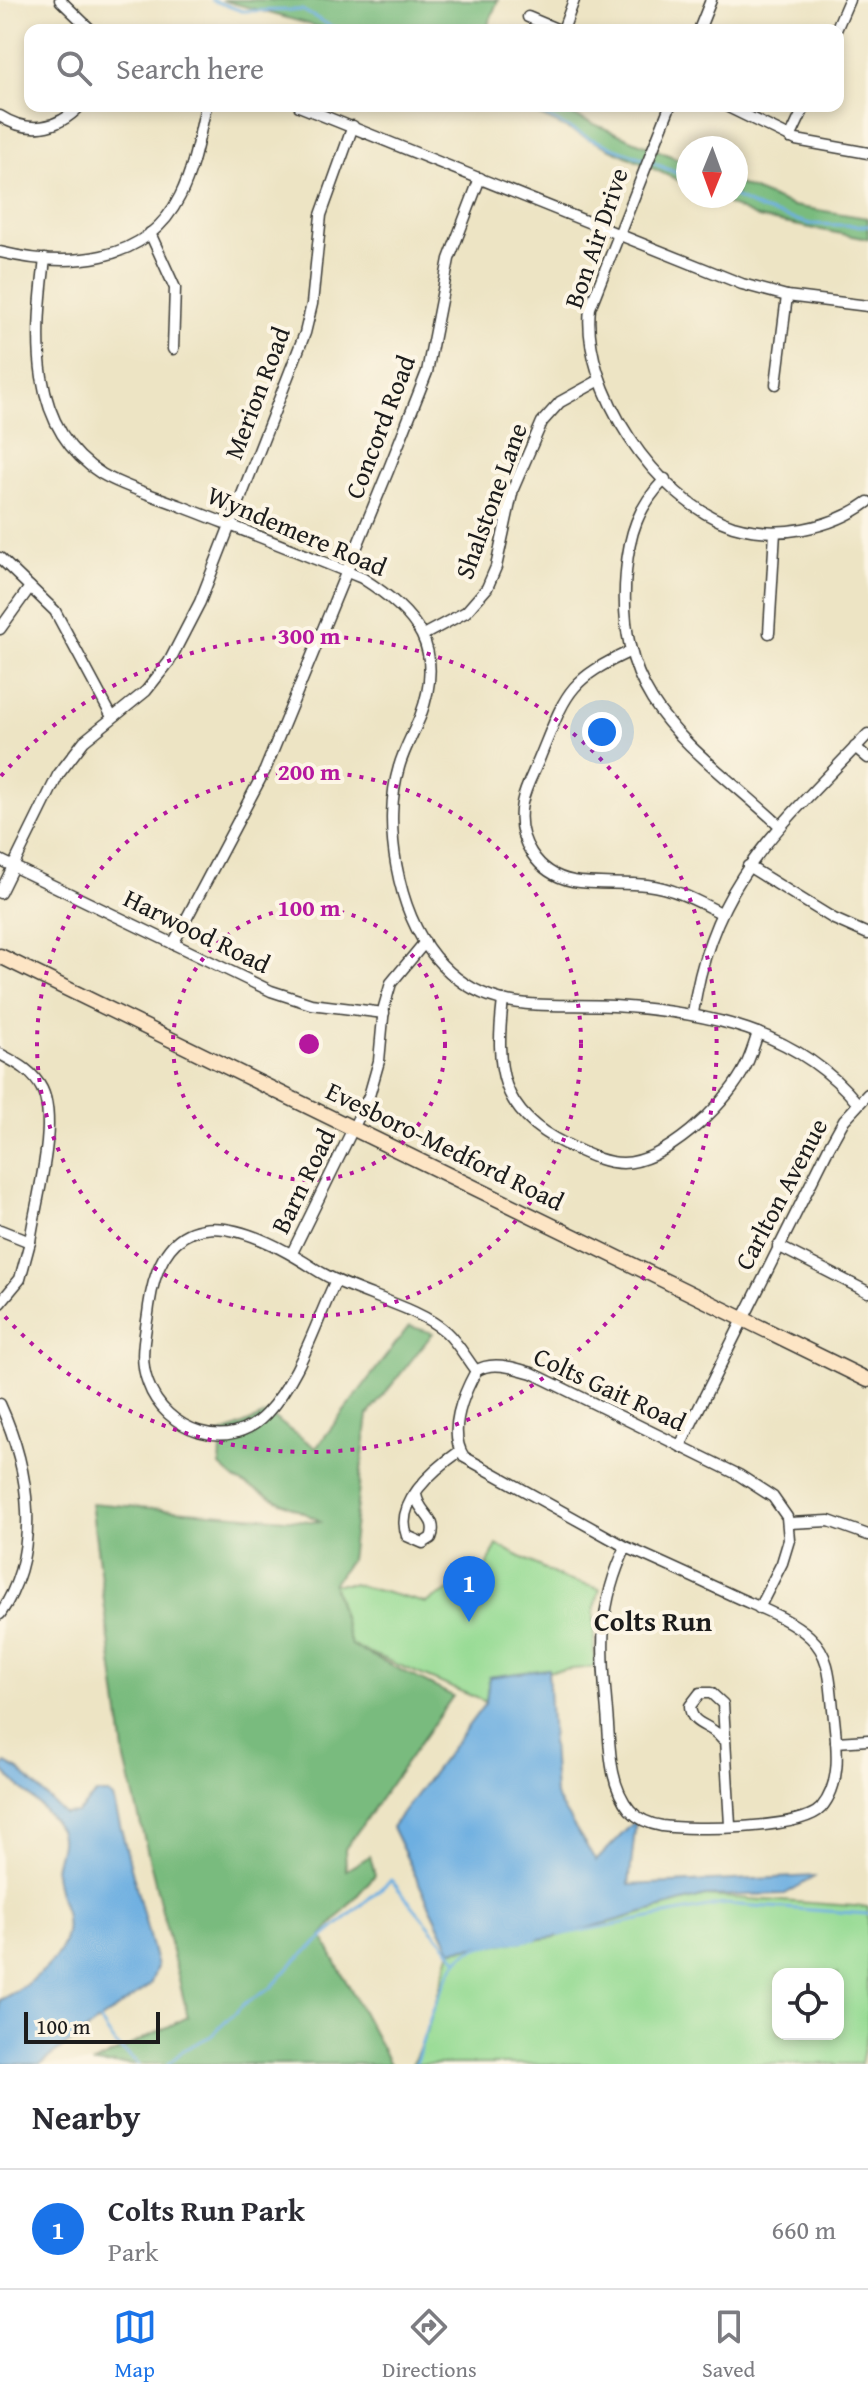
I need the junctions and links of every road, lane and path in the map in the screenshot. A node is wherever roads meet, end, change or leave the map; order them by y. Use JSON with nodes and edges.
{"nodes":[{"id":1,"x":60,"y":0,"type":"edge"},
{"id":2,"x":574,"y":0,"type":"edge"},
{"id":3,"x":711,"y":0,"type":"edge"},
{"id":4,"x":849,"y":0,"type":"edge"},
{"id":5,"x":528,"y":17,"type":"dead end"},
{"id":6,"x":85,"y":24,"type":"edge"},
{"id":7,"x":546,"y":24,"type":"edge"},
{"id":8,"x":564,"y":24,"type":"edge"},
{"id":9,"x":701,"y":24,"type":"edge"},
{"id":10,"x":839,"y":24,"type":"edge"},
{"id":11,"x":73,"y":112,"type":"edge"},
{"id":12,"x":204,"y":112,"type":"edge"},
{"id":13,"x":315,"y":112,"type":"edge"},
{"id":14,"x":668,"y":112,"type":"edge"},
{"id":15,"x":738,"y":112,"type":"edge"},
{"id":16,"x":802,"y":112,"type":"edge"},
{"id":17,"x":0,"y":116,"type":"edge"},
{"id":18,"x":353,"y":126,"type":"junction"},
{"id":19,"x":790,"y":138,"type":"junction"},
{"id":20,"x":868,"y":153,"type":"edge"},
{"id":21,"x":480,"y":178,"type":"junction"},
{"id":22,"x":150,"y":233,"type":"junction"},
{"id":23,"x":618,"y":234,"type":"junction"},
{"id":24,"x":0,"y":252,"type":"edge"},
{"id":25,"x":45,"y":259,"type":"junction"},
{"id":26,"x":787,"y":296,"type":"junction"},
{"id":27,"x":868,"y":306,"type":"edge"},
{"id":28,"x":173,"y":349,"type":"dead end"},
{"id":29,"x":600,"y":380,"type":"junction"},
{"id":30,"x":776,"y":384,"type":"dead end"},
{"id":31,"x":665,"y":479,"type":"junction"},
{"id":32,"x":868,"y":502,"type":"edge"},
{"id":33,"x":230,"y":524,"type":"junction"},
{"id":34,"x":775,"y":532,"type":"junction"},
{"id":35,"x":0,"y":558,"type":"edge"},
{"id":36,"x":345,"y":571,"type":"junction"},
{"id":37,"x":30,"y":587,"type":"junction"},
{"id":38,"x":0,"y":629,"type":"edge"},
{"id":39,"x":769,"y":633,"type":"dead end"},
{"id":40,"x":423,"y":635,"type":"junction"},
{"id":41,"x":631,"y":651,"type":"junction"},
{"id":42,"x":112,"y":717,"type":"junction"},
{"id":43,"x":868,"y":734,"type":"edge"},
{"id":44,"x":855,"y":747,"type":"junction"},
{"id":45,"x":868,"y":758,"type":"edge"},
{"id":46,"x":779,"y":825,"type":"junction"},
{"id":47,"x":0,"y":860,"type":"edge"},
{"id":48,"x":13,"y":866,"type":"junction"},
{"id":49,"x":748,"y":866,"type":"junction"},
{"id":50,"x":0,"y":893,"type":"edge"},
{"id":51,"x":721,"y":913,"type":"junction"},
{"id":52,"x":868,"y":934,"type":"edge"},
{"id":53,"x":425,"y":942,"type":"junction"},
{"id":54,"x":173,"y":944,"type":"junction"},
{"id":55,"x":0,"y":956,"type":"edge"},
{"id":56,"x":503,"y":1000,"type":"junction"},
{"id":57,"x":384,"y":1013,"type":"junction"},
{"id":58,"x":693,"y":1013,"type":"junction"},
{"id":59,"x":758,"y":1033,"type":"junction"},
{"id":60,"x":0,"y":1054,"type":"edge"},
{"id":61,"x":868,"y":1094,"type":"edge"},
{"id":62,"x":858,"y":1104,"type":"junction"},
{"id":63,"x":353,"y":1128,"type":"junction"},
{"id":64,"x":0,"y":1230,"type":"edge"},
{"id":65,"x":30,"y":1242,"type":"junction"},
{"id":66,"x":778,"y":1246,"type":"junction"},
{"id":67,"x":292,"y":1253,"type":"junction"},
{"id":68,"x":336,"y":1280,"type":"junction"},
{"id":69,"x":868,"y":1292,"type":"edge"},
{"id":70,"x":0,"y":1303,"type":"edge"},
{"id":71,"x":742,"y":1319,"type":"junction"},
{"id":72,"x":476,"y":1371,"type":"junction"},
{"id":73,"x":868,"y":1380,"type":"edge"},
{"id":74,"x":0,"y":1404,"type":"edge"},
{"id":75,"x":680,"y":1446,"type":"junction"},
{"id":76,"x":460,"y":1451,"type":"junction"},
{"id":77,"x":416,"y":1494,"type":"dead end"},
{"id":78,"x":789,"y":1523,"type":"junction"},
{"id":79,"x":868,"y":1535,"type":"edge"},
{"id":80,"x":626,"y":1547,"type":"junction"},
{"id":81,"x":759,"y":1608,"type":"junction"},
{"id":82,"x":0,"y":1614,"type":"edge"},
{"id":83,"x":722,"y":1739,"type":"junction"},
{"id":84,"x":868,"y":1740,"type":"edge"},
{"id":85,"x":836,"y":1742,"type":"junction"},
{"id":86,"x":730,"y":1825,"type":"junction"}],
"edges":[{"from":1,"to":6,"type":"street"},
{"from":2,"to":8,"type":"street"},
{"from":3,"to":9,"type":"street"},
{"from":4,"to":10,"type":"street"},
{"from":5,"to":7,"type":"street"},
{"from":11,"to":17,"type":"street"},
{"from":12,"to":22,"type":"street"},
{"from":13,"to":18,"type":"street"},
{"from":14,"to":23,"type":"street","name":"Bon Air Drive"},
{"from":15,"to":19,"type":"street"},
{"from":16,"to":19,"type":"street"},
{"from":18,"to":21,"type":"street"},
{"from":18,"to":33,"type":"street","name":"Merion Road"},
{"from":19,"to":20,"type":"street"},
{"from":21,"to":23,"type":"street"},
{"from":21,"to":36,"type":"street","name":"Concord Road"},
{"from":22,"to":25,"type":"street"},
{"from":22,"to":28,"type":"street"},
{"from":23,"to":26,"type":"street"},
{"from":23,"to":29,"type":"street","name":"Bon Air Drive"},
{"from":24,"to":25,"type":"street"},
{"from":25,"to":33,"type":"street","name":"Wyndemere Road"},
{"from":26,"to":27,"type":"street"},
{"from":26,"to":30,"type":"street"},
{"from":29,"to":31,"type":"street","name":"Bon Air Drive"},
{"from":29,"to":40,"type":"street","name":"Shalstone Lane"},
{"from":31,"to":34,"type":"street","name":"Bon Air Drive"},
{"from":31,"to":41,"type":"street"},
{"from":32,"to":34,"type":"street","name":"Bon Air Drive"},
{"from":33,"to":36,"type":"street","name":"Wyndemere Road"},
{"from":33,"to":42,"type":"street","name":"Merion Road"},
{"from":34,"to":39,"type":"street"},
{"from":35,"to":37,"type":"street"},
{"from":36,"to":40,"type":"street","name":"Wyndemere Road"},
{"from":36,"to":54,"type":"street","name":"Concord Road"},
{"from":37,"to":38,"type":"street"},
{"from":37,"to":42,"type":"street"},
{"from":40,"to":53,"type":"street"},
{"from":41,"to":46,"type":"street"},
{"from":41,"to":51,"type":"street"},
{"from":42,"to":48,"type":"street","name":"Merion Road"},
{"from":43,"to":44,"type":"street"},
{"from":44,"to":45,"type":"street"},
{"from":44,"to":46,"type":"street"},
{"from":46,"to":49,"type":"street"},
{"from":47,"to":48,"type":"street","name":"Harwood Road"},
{"from":48,"to":50,"type":"street","name":"Merion Road"},
{"from":48,"to":54,"type":"street","name":"Harwood Road"},
{"from":49,"to":51,"type":"street"},
{"from":49,"to":52,"type":"street"},
{"from":51,"to":58,"type":"street"},
{"from":53,"to":56,"type":"street"},
{"from":53,"to":57,"type":"street","name":"Barn Road"},
{"from":54,"to":57,"type":"street","name":"Harwood Road"},
{"from":55,"to":63,"type":"street","name":"Evesboro-Medford Road"},
{"from":56,"to":58,"type":"street"},
{"from":56,"to":59,"type":"street"},
{"from":57,"to":63,"type":"street","name":"Barn Road"},
{"from":58,"to":59,"type":"street"},
{"from":59,"to":62,"type":"street"},
{"from":60,"to":65,"type":"street"},
{"from":61,"to":62,"type":"street","name":"Carlton Avenue"},
{"from":62,"to":66,"type":"street","name":"Carlton Avenue"},
{"from":63,"to":67,"type":"street","name":"Barn Road"},
{"from":63,"to":71,"type":"street","name":"Evesboro-Medford Road"},
{"from":64,"to":65,"type":"street"},
{"from":65,"to":70,"type":"street"},
{"from":66,"to":69,"type":"street"},
{"from":66,"to":71,"type":"street","name":"Carlton Avenue"},
{"from":67,"to":68,"type":"street"},
{"from":67,"to":68,"type":"street"},
{"from":68,"to":72,"type":"street"},
{"from":71,"to":73,"type":"street","name":"Evesboro-Medford Road"},
{"from":71,"to":75,"type":"street","name":"Carlton Avenue"},
{"from":72,"to":75,"type":"street","name":"Colts Gait Road"},
{"from":72,"to":76,"type":"street"},
{"from":74,"to":82,"type":"street"},
{"from":75,"to":78,"type":"street","name":"Colts Gait Road"},
{"from":76,"to":77,"type":"street"},
{"from":76,"to":80,"type":"street"},
{"from":78,"to":79,"type":"street"},
{"from":78,"to":81,"type":"street"},
{"from":80,"to":81,"type":"street"},
{"from":80,"to":86,"type":"street"},
{"from":81,"to":85,"type":"street"},
{"from":83,"to":83,"type":"street"},
{"from":83,"to":86,"type":"street"},
{"from":84,"to":85,"type":"street"},
{"from":85,"to":86,"type":"street"}]}
